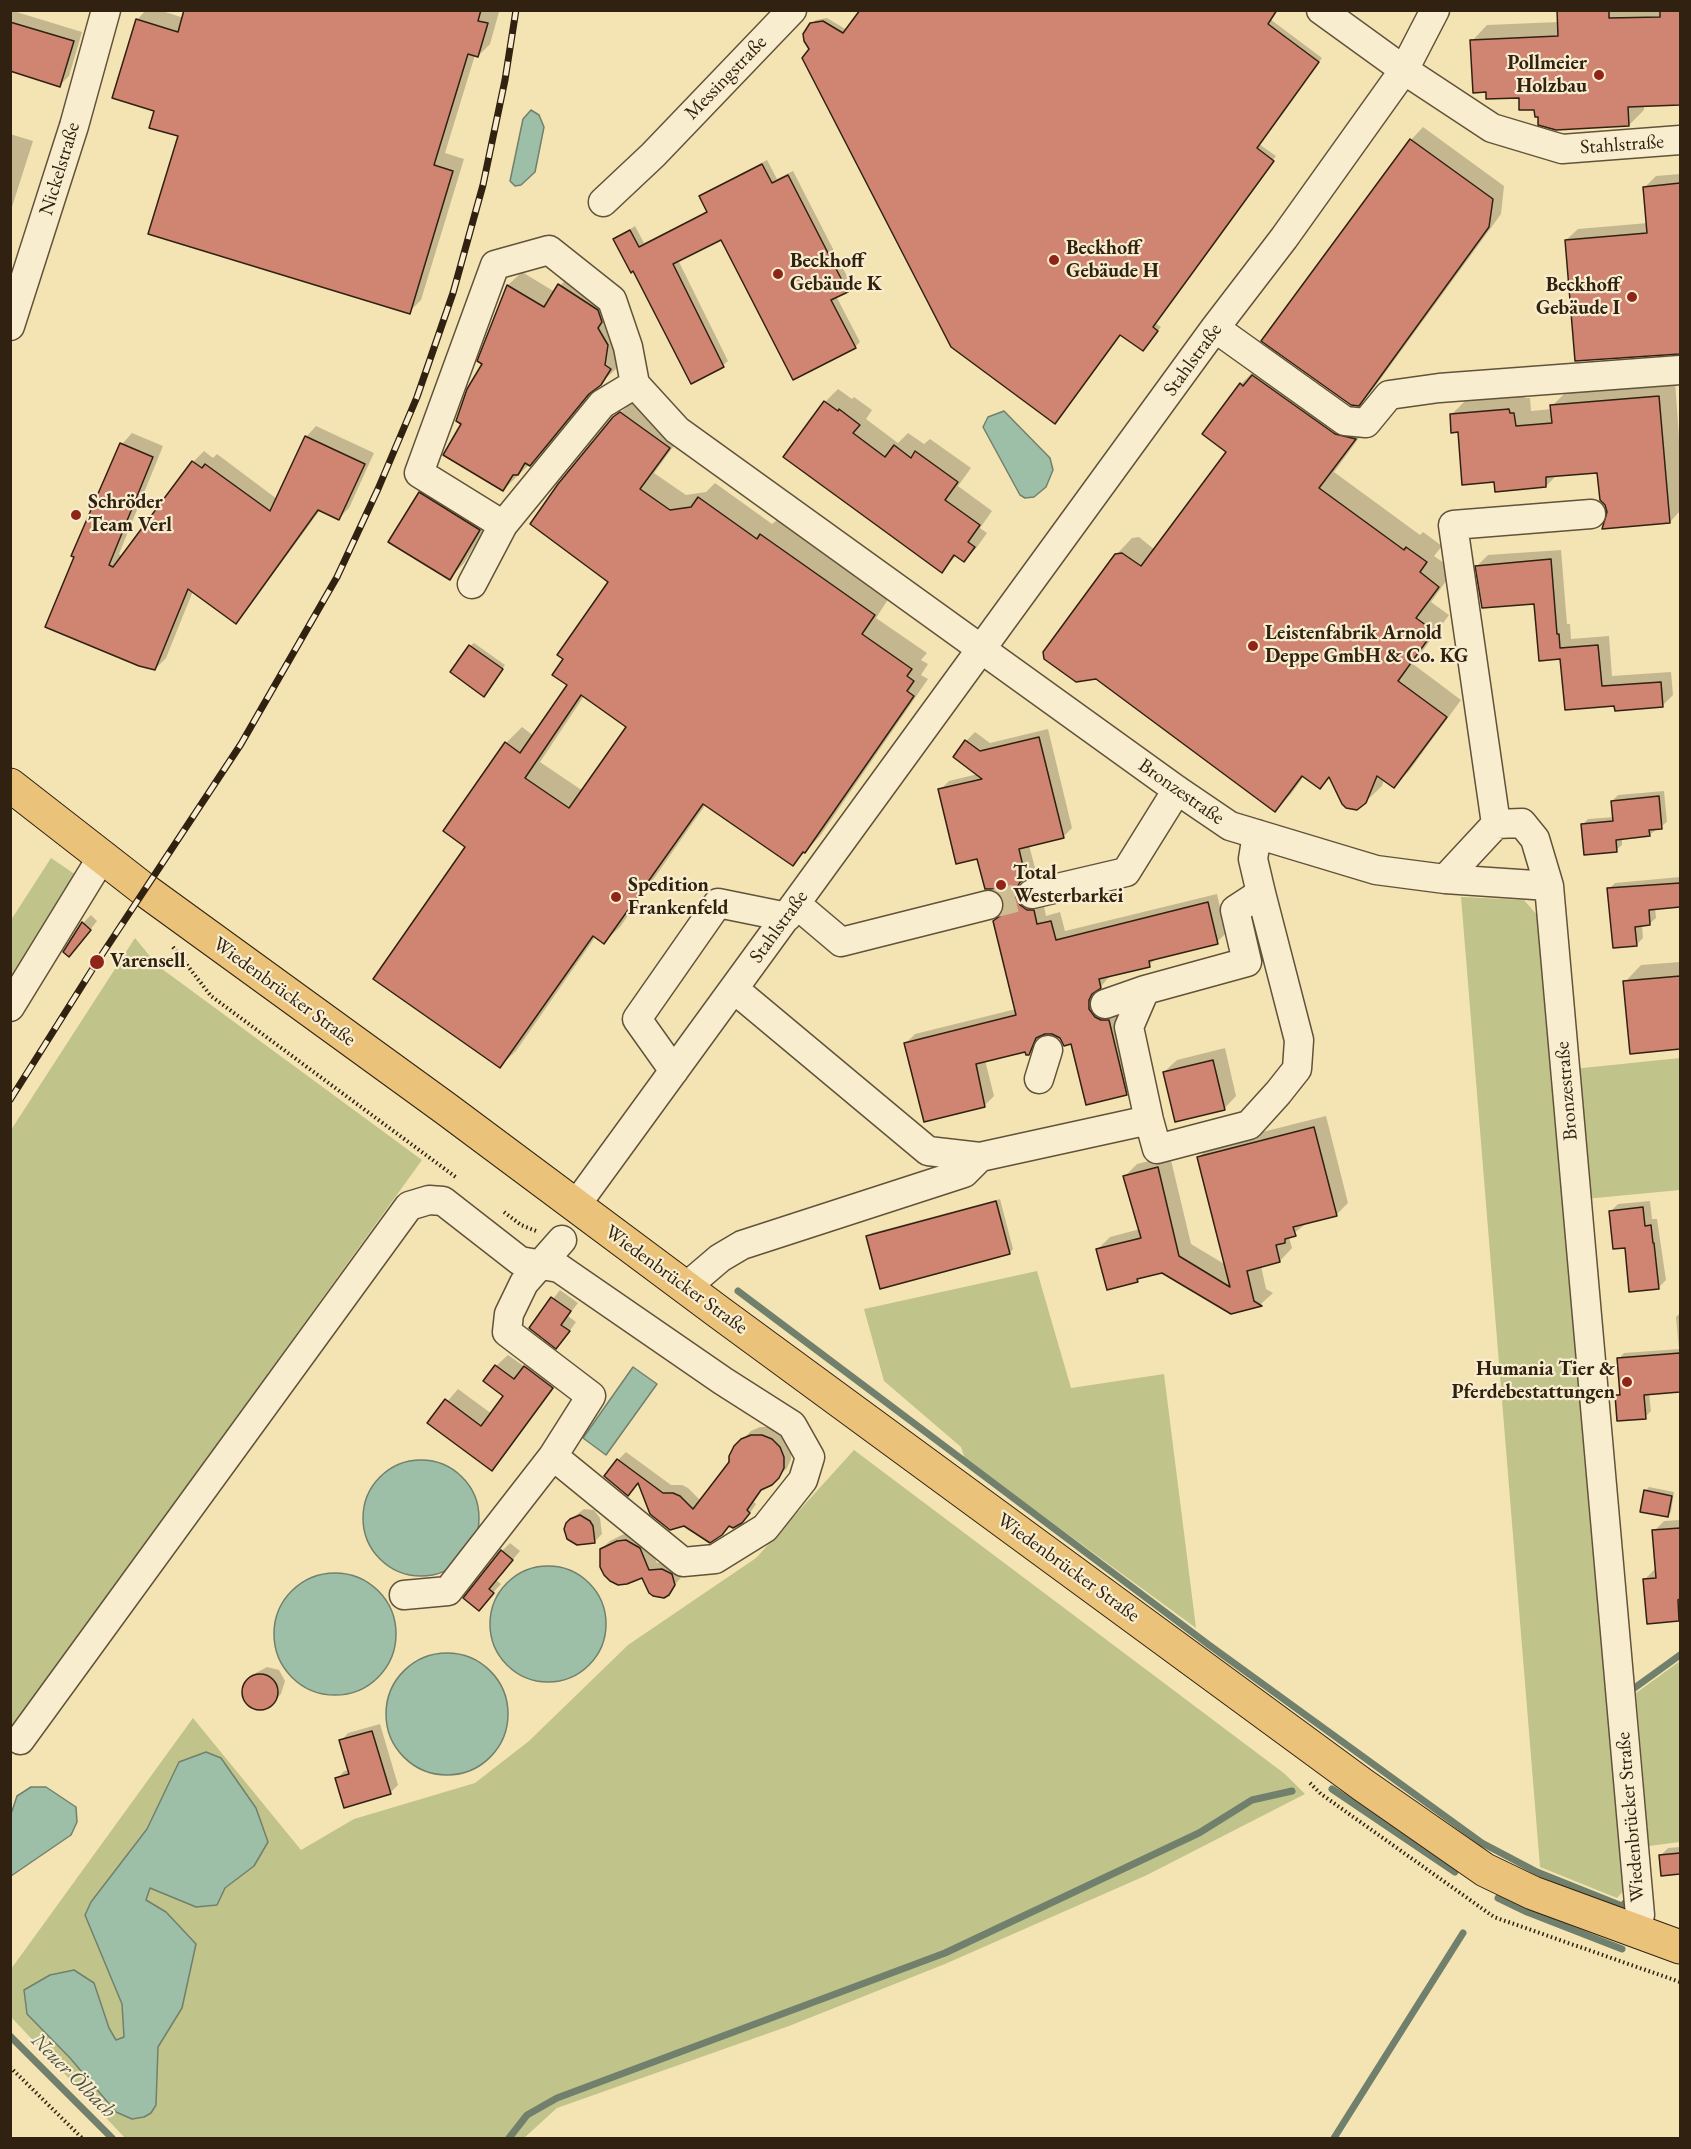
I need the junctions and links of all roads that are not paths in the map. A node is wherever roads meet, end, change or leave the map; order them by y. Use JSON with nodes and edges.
{"nodes":[{"id":1,"x":106,"y":10,"type":"edge"},
{"id":2,"x":792,"y":10,"type":"edge"},
{"id":3,"x":1321,"y":10,"type":"edge"},
{"id":4,"x":1435,"y":10,"type":"edge"},
{"id":5,"x":1404,"y":70,"type":"junction"},
{"id":6,"x":1680,"y":140,"type":"edge"},
{"id":7,"x":603,"y":202,"type":"dead end"},
{"id":8,"x":10,"y":326,"type":"edge"},
{"id":9,"x":1215,"y":328,"type":"junction"},
{"id":10,"x":1680,"y":370,"type":"edge"},
{"id":11,"x":635,"y":384,"type":"junction"},
{"id":12,"x":1591,"y":514,"type":"dead end"},
{"id":13,"x":503,"y":525,"type":"junction"},
{"id":14,"x":472,"y":584,"type":"dead end"},
{"id":15,"x":982,"y":649,"type":"junction"},
{"id":16,"x":10,"y":785,"type":"edge"},
{"id":17,"x":1177,"y":790,"type":"junction"},
{"id":18,"x":1496,"y":824,"type":"junction"},
{"id":19,"x":1257,"y":834,"type":"junction"},
{"id":20,"x":102,"y":857,"type":"junction"},
{"id":21,"x":1445,"y":879,"type":"junction"},
{"id":22,"x":1549,"y":886,"type":"junction"},
{"id":23,"x":1261,"y":893,"type":"junction"},
{"id":24,"x":1032,"y":894,"type":"tunnel mouth"},
{"id":25,"x":988,"y":905,"type":"tunnel mouth"},
{"id":26,"x":791,"y":910,"type":"junction"},
{"id":27,"x":734,"y":988,"type":"junction"},
{"id":28,"x":1145,"y":990,"type":"junction"},
{"id":29,"x":1105,"y":1004,"type":"dead end"},
{"id":30,"x":10,"y":1007,"type":"edge"},
{"id":31,"x":1048,"y":1050,"type":"dead end"},
{"id":32,"x":674,"y":1071,"type":"junction"},
{"id":33,"x":1039,"y":1079,"type":"dead end"},
{"id":34,"x":1149,"y":1120,"type":"junction"},
{"id":35,"x":980,"y":1157,"type":"junction"},
{"id":36,"x":576,"y":1205,"type":"junction"},
{"id":37,"x":562,"y":1240,"type":"road end"},
{"id":38,"x":542,"y":1264,"type":"junction"},
{"id":39,"x":686,"y":1287,"type":"junction"},
{"id":40,"x":1585,"y":1296,"type":"joint"},
{"id":41,"x":553,"y":1456,"type":"junction"},
{"id":42,"x":404,"y":1595,"type":"dead end"},
{"id":43,"x":20,"y":1740,"type":"dead end"},
{"id":44,"x":1634,"y":1931,"type":"junction"},
{"id":45,"x":1680,"y":1947,"type":"edge"}],
"edges":[{"from":1,"to":8,"type":"street","name":"Nickelstraße"},
{"from":2,"to":7,"type":"street","name":"Messingstraße"},
{"from":3,"to":5,"type":"street"},
{"from":4,"to":5,"type":"street","name":"Stahlstraße"},
{"from":5,"to":6,"type":"street","name":"Stahlstraße"},
{"from":5,"to":9,"type":"street","name":"Stahlstraße"},
{"from":9,"to":10,"type":"street"},
{"from":9,"to":15,"type":"street","name":"Stahlstraße"},
{"from":11,"to":13,"type":"street"},
{"from":11,"to":13,"type":"street"},
{"from":11,"to":15,"type":"street"},
{"from":12,"to":18,"type":"street"},
{"from":13,"to":14,"type":"street"},
{"from":15,"to":17,"type":"street","name":"Bronzestraße"},
{"from":15,"to":26,"type":"street","name":"Stahlstraße"},
{"from":16,"to":20,"type":"main road","name":"Wiedenbrücker Straße"},
{"from":17,"to":19,"type":"street","name":"Bronzestraße"},
{"from":17,"to":24,"type":"street"},
{"from":18,"to":21,"type":"street"},
{"from":18,"to":22,"type":"street","name":"Bronzestraße"},
{"from":19,"to":21,"type":"street","name":"Bronzestraße"},
{"from":19,"to":23,"type":"street"},
{"from":20,"to":30,"type":"street"},
{"from":20,"to":36,"type":"main road","name":"Wiedenbrücker Straße"},
{"from":21,"to":22,"type":"street","name":"Bronzestraße"},
{"from":22,"to":40,"type":"street","name":"Bronzestraße"},
{"from":23,"to":28,"type":"street"},
{"from":23,"to":34,"type":"street"},
{"from":25,"to":26,"type":"street"},
{"from":26,"to":27,"type":"street","name":"Stahlstraße"},
{"from":26,"to":32,"type":"street"},
{"from":27,"to":32,"type":"street","name":"Stahlstraße"},
{"from":27,"to":35,"type":"street"},
{"from":28,"to":29,"type":"street"},
{"from":28,"to":34,"type":"street"},
{"from":31,"to":33,"type":"street"},
{"from":32,"to":36,"type":"street","name":"Stahlstraße"},
{"from":34,"to":35,"type":"street"},
{"from":35,"to":39,"type":"street"},
{"from":36,"to":39,"type":"main road","name":"Wiedenbrücker Straße"},
{"from":37,"to":38,"type":"street"},
{"from":38,"to":41,"type":"street"},
{"from":38,"to":41,"type":"street"},
{"from":38,"to":43,"type":"street"},
{"from":39,"to":44,"type":"main road","name":"Wiedenbrücker Straße"},
{"from":40,"to":44,"type":"street","name":"Wiedenbrücker Straße"},
{"from":41,"to":42,"type":"street"},
{"from":44,"to":45,"type":"main road"}]}
